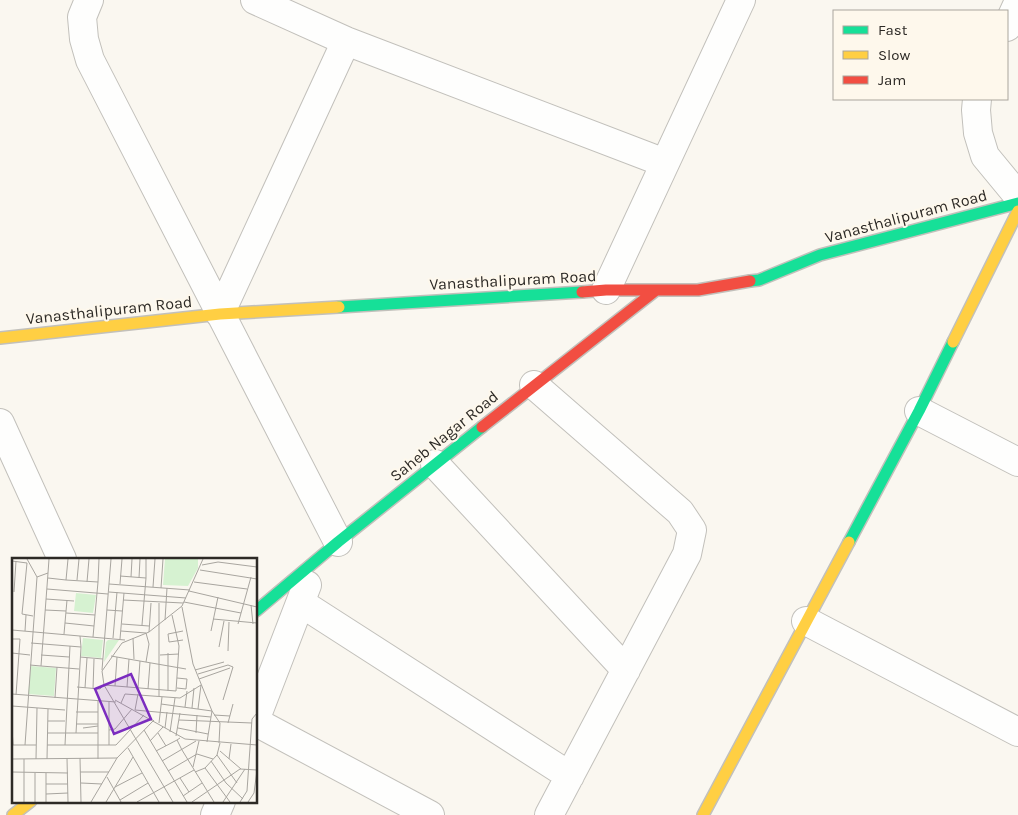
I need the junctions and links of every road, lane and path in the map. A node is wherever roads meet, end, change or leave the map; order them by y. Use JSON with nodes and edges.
{"nodes":[{"id":1,"x":89,"y":0,"type":"edge"},
{"id":2,"x":255,"y":0,"type":"edge"},
{"id":3,"x":741,"y":0,"type":"edge"},
{"id":4,"x":1018,"y":3,"type":"edge"},
{"id":5,"x":1008,"y":25,"type":"edge"},
{"id":6,"x":346,"y":41,"type":"junction"},
{"id":7,"x":977,"y":100,"type":"edge"},
{"id":8,"x":665,"y":163,"type":"junction"},
{"id":9,"x":1018,"y":196,"type":"edge"},
{"id":10,"x":1018,"y":202,"type":"edge"},
{"id":11,"x":1018,"y":211,"type":"edge"},
{"id":12,"x":606,"y":290,"type":"junction"},
{"id":13,"x":656,"y":290,"type":"junction"},
{"id":14,"x":220,"y":314,"type":"junction"},
{"id":15,"x":0,"y":338,"type":"edge"},
{"id":16,"x":534,"y":385,"type":"junction"},
{"id":17,"x":919,"y":411,"type":"junction"},
{"id":18,"x":0,"y":423,"type":"edge"},
{"id":19,"x":1018,"y":462,"type":"edge"},
{"id":20,"x":435,"y":464,"type":"junction"},
{"id":21,"x":338,"y":542,"type":"junction"},
{"id":22,"x":62,"y":558,"type":"edge"},
{"id":23,"x":317,"y":560,"type":"junction"},
{"id":24,"x":301,"y":603,"type":"junction"},
{"id":25,"x":258,"y":609,"type":"edge"},
{"id":26,"x":806,"y":621,"type":"junction"},
{"id":27,"x":626,"y":670,"type":"junction"},
{"id":28,"x":258,"y":715,"type":"edge"},
{"id":29,"x":258,"y":721,"type":"edge"},
{"id":30,"x":1018,"y":732,"type":"edge"},
{"id":31,"x":570,"y":776,"type":"junction"},
{"id":32,"x":30,"y":802,"type":"edge"},
{"id":33,"x":221,"y":802,"type":"edge"},
{"id":34,"x":13,"y":815,"type":"edge"},
{"id":35,"x":215,"y":815,"type":"edge"},
{"id":36,"x":430,"y":815,"type":"edge"},
{"id":37,"x":549,"y":815,"type":"edge"},
{"id":38,"x":703,"y":815,"type":"edge"}],
"edges":[{"from":1,"to":14,"type":"street"},
{"from":2,"to":6,"type":"street"},
{"from":3,"to":8,"type":"street"},
{"from":4,"to":5,"type":"street"},
{"from":6,"to":8,"type":"street"},
{"from":6,"to":14,"type":"street"},
{"from":7,"to":9,"type":"street"},
{"from":8,"to":12,"type":"street"},
{"from":10,"to":13,"type":"street","name":"Vanasthalipuram Road"},
{"from":11,"to":17,"type":"street"},
{"from":12,"to":13,"type":"street","name":"Vanasthalipuram Road"},
{"from":12,"to":14,"type":"street","name":"Vanasthalipuram Road"},
{"from":13,"to":16,"type":"street","name":"Saheb Nagar Road"},
{"from":14,"to":15,"type":"street","name":"Vanasthalipuram Road"},
{"from":14,"to":21,"type":"street"},
{"from":16,"to":20,"type":"street","name":"Saheb Nagar Road"},
{"from":16,"to":27,"type":"street"},
{"from":17,"to":19,"type":"street"},
{"from":17,"to":26,"type":"street"},
{"from":18,"to":22,"type":"street"},
{"from":20,"to":21,"type":"street","name":"Saheb Nagar Road"},
{"from":20,"to":27,"type":"street"},
{"from":21,"to":23,"type":"street","name":"Saheb Nagar Road"},
{"from":23,"to":24,"type":"street"},
{"from":23,"to":25,"type":"street","name":"Saheb Nagar Road"},
{"from":24,"to":28,"type":"street"},
{"from":24,"to":31,"type":"street"},
{"from":26,"to":30,"type":"street"},
{"from":26,"to":38,"type":"street"},
{"from":27,"to":31,"type":"street"},
{"from":29,"to":36,"type":"street"},
{"from":31,"to":37,"type":"street"},
{"from":32,"to":34,"type":"street"},
{"from":33,"to":35,"type":"street"}]}
